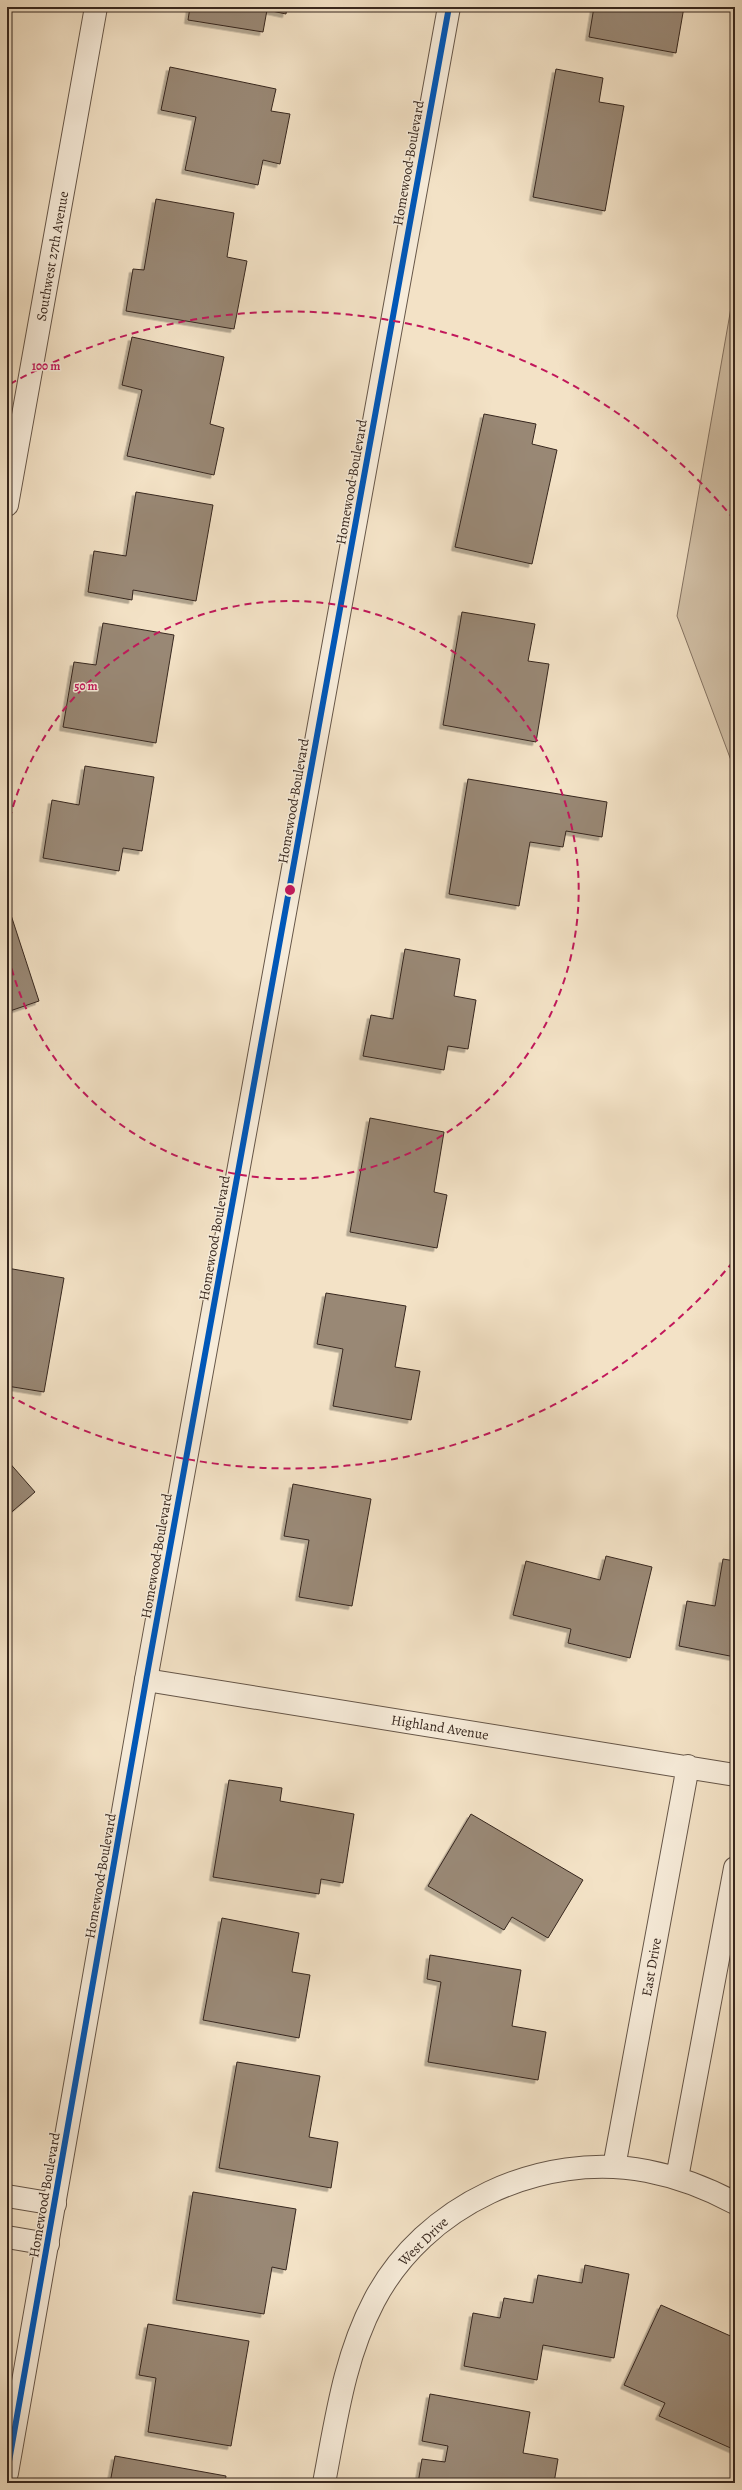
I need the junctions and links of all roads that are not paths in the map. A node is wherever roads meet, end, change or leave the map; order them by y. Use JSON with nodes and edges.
{"nodes":[{"id":1,"x":96,"y":7,"type":"edge"},
{"id":2,"x":449,"y":7,"type":"edge"},
{"id":3,"x":7,"y":505,"type":"edge"},
{"id":4,"x":146,"y":1680,"type":"junction"},
{"id":5,"x":688,"y":1766,"type":"junction"},
{"id":6,"x":735,"y":1775,"type":"edge"},
{"id":7,"x":735,"y":1868,"type":"edge"},
{"id":8,"x":614,"y":2167,"type":"junction"},
{"id":9,"x":678,"y":2178,"type":"junction"},
{"id":10,"x":7,"y":2196,"type":"edge"},
{"id":11,"x":735,"y":2203,"type":"edge"},
{"id":12,"x":55,"y":2204,"type":"junction"},
{"id":13,"x":7,"y":2237,"type":"edge"},
{"id":14,"x":48,"y":2244,"type":"junction"},
{"id":15,"x":7,"y":2473,"type":"edge"},
{"id":16,"x":324,"y":2483,"type":"edge"}],
"edges":[{"from":1,"to":3,"type":"street","name":"Southwest 27th Avenue"},
{"from":2,"to":4,"type":"street","name":"Homewood Boulevard"},
{"from":4,"to":5,"type":"street","name":"Highland Avenue"},
{"from":4,"to":12,"type":"street","name":"Homewood Boulevard"},
{"from":5,"to":6,"type":"street","name":"Highland Avenue"},
{"from":5,"to":8,"type":"street","name":"East Drive"},
{"from":7,"to":9,"type":"street"},
{"from":8,"to":9,"type":"street","name":"West Drive"},
{"from":8,"to":16,"type":"street","name":"West Drive"},
{"from":9,"to":11,"type":"street"},
{"from":10,"to":12,"type":"street"},
{"from":12,"to":14,"type":"street","name":"Homewood Boulevard"},
{"from":13,"to":14,"type":"street"},
{"from":14,"to":15,"type":"street","name":"Homewood Boulevard"}]}
